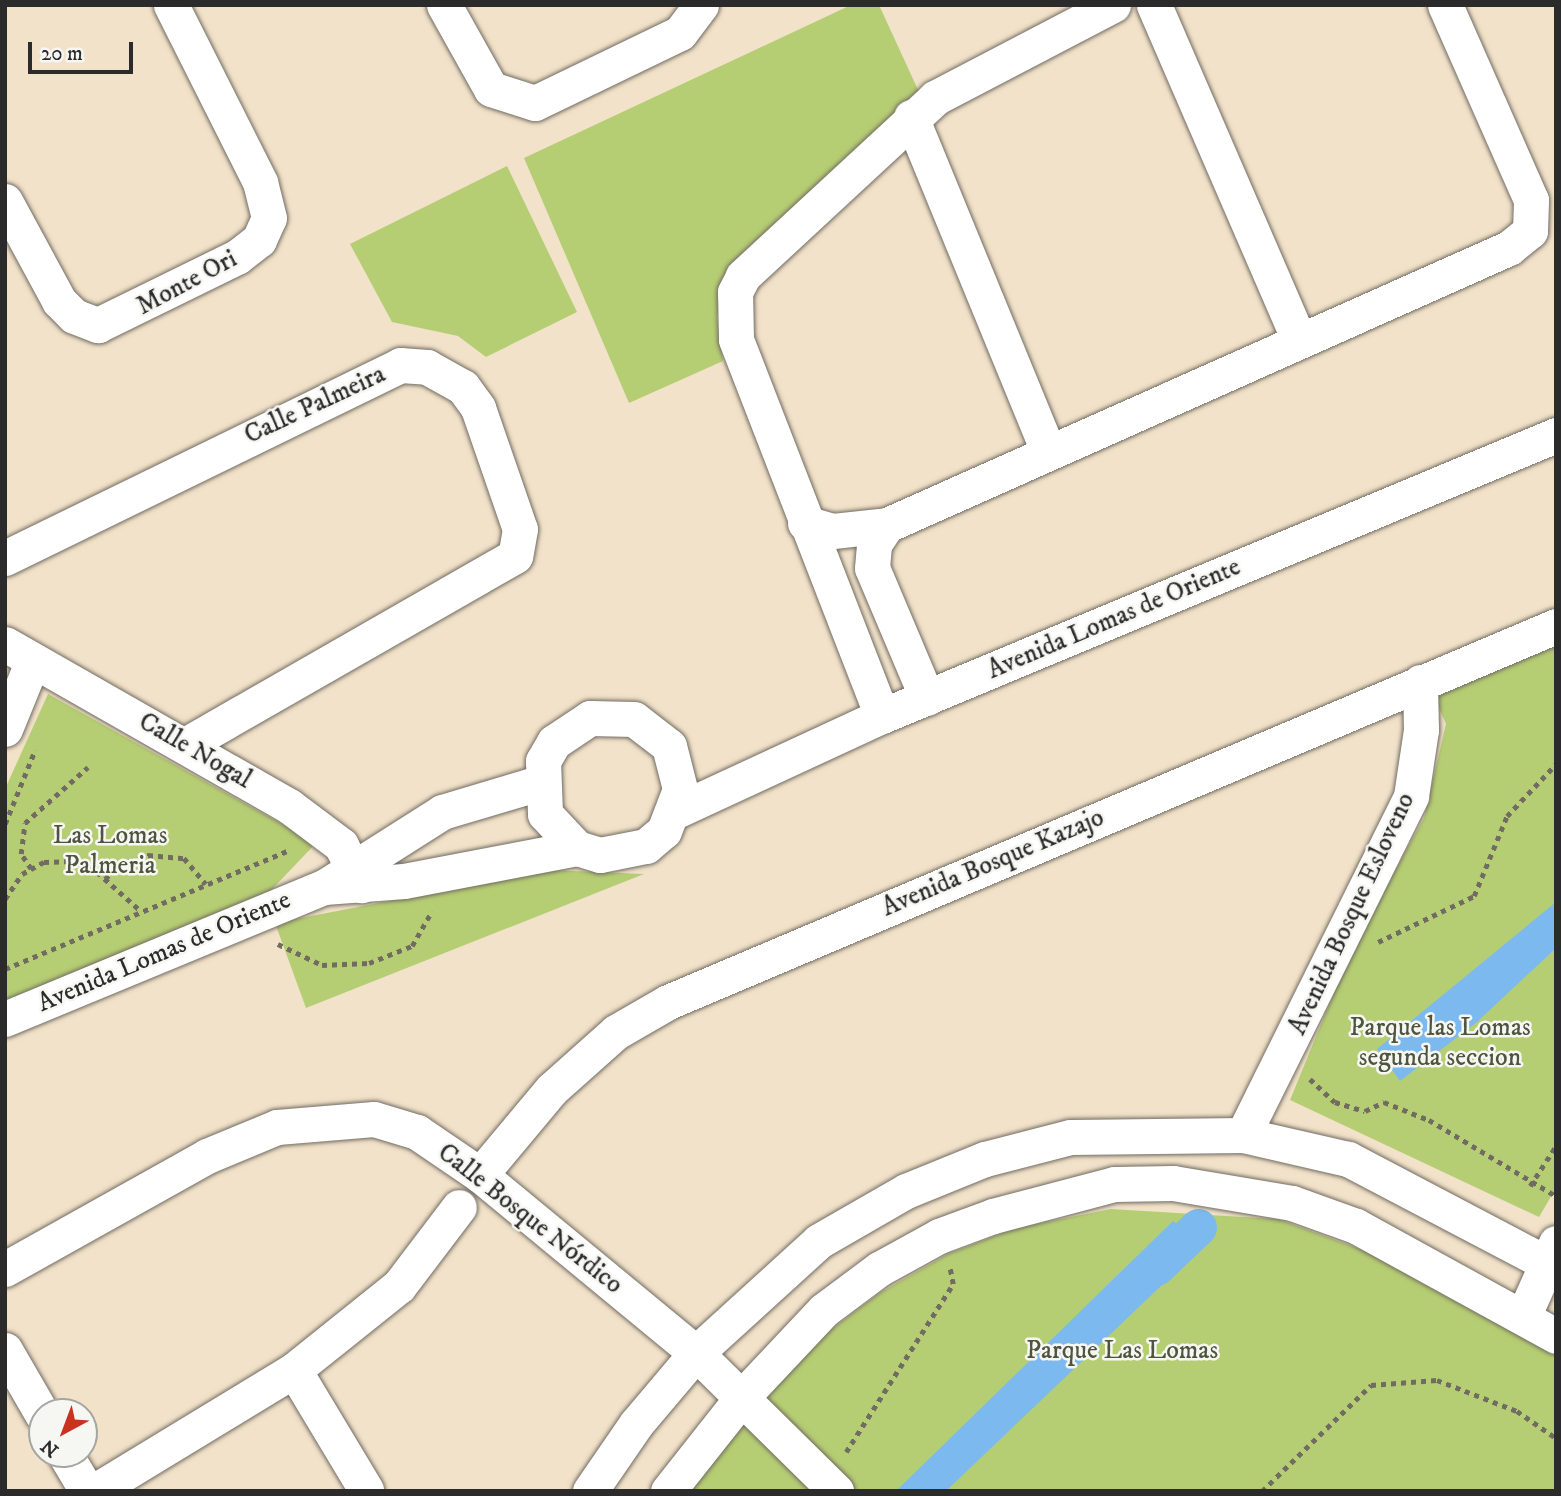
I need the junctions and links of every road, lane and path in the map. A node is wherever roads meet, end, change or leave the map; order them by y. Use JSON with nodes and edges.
{"nodes":[{"id":1,"x":171,"y":5,"type":"edge"},
{"id":2,"x":444,"y":5,"type":"edge"},
{"id":3,"x":701,"y":5,"type":"edge"},
{"id":4,"x":1113,"y":5,"type":"edge"},
{"id":5,"x":1154,"y":5,"type":"edge"},
{"id":6,"x":1445,"y":5,"type":"edge"},
{"id":7,"x":911,"y":117,"type":"junction"},
{"id":8,"x":5,"y":201,"type":"edge"},
{"id":9,"x":1299,"y":340,"type":"junction"},
{"id":10,"x":1556,"y":435,"type":"edge"},
{"id":11,"x":1048,"y":451,"type":"junction"},
{"id":12,"x":805,"y":523,"type":"junction"},
{"id":13,"x":887,"y":525,"type":"junction"},
{"id":14,"x":5,"y":558,"type":"edge"},
{"id":15,"x":1556,"y":626,"type":"edge"},
{"id":16,"x":19,"y":652,"type":"edge"},
{"id":17,"x":1420,"y":682,"type":"junction"},
{"id":18,"x":927,"y":698,"type":"junction"},
{"id":19,"x":882,"y":716,"type":"junction"},
{"id":20,"x":5,"y":729,"type":"edge"},
{"id":21,"x":38,"y":742,"type":"dead end"},
{"id":22,"x":186,"y":745,"type":"junction"},
{"id":23,"x":1556,"y":764,"type":"edge"},
{"id":24,"x":88,"y":767,"type":"dead end"},
{"id":25,"x":539,"y":783,"type":"junction"},
{"id":26,"x":676,"y":811,"type":"junction"},
{"id":27,"x":5,"y":824,"type":"edge"},
{"id":28,"x":578,"y":848,"type":"junction"},
{"id":29,"x":31,"y":869,"type":"junction"},
{"id":30,"x":357,"y":876,"type":"junction"},
{"id":31,"x":106,"y":879,"type":"junction"},
{"id":32,"x":5,"y":899,"type":"edge"},
{"id":33,"x":439,"y":902,"type":"dead end"},
{"id":34,"x":141,"y":911,"type":"junction"},
{"id":35,"x":273,"y":938,"type":"dead end"},
{"id":36,"x":1363,"y":948,"type":"dead end"},
{"id":37,"x":5,"y":969,"type":"edge"},
{"id":38,"x":5,"y":1019,"type":"edge"},
{"id":39,"x":1302,"y":1069,"type":"dead end"},
{"id":40,"x":1243,"y":1135,"type":"junction"},
{"id":41,"x":1556,"y":1146,"type":"edge"},
{"id":42,"x":480,"y":1175,"type":"junction"},
{"id":43,"x":1530,"y":1186,"type":"junction"},
{"id":44,"x":1556,"y":1196,"type":"edge"},
{"id":45,"x":459,"y":1207,"type":"dead end"},
{"id":46,"x":939,"y":1236,"type":"junction"},
{"id":47,"x":1553,"y":1258,"type":"edge"},
{"id":48,"x":5,"y":1269,"type":"edge"},
{"id":49,"x":1523,"y":1317,"type":"junction"},
{"id":50,"x":1556,"y":1336,"type":"edge"},
{"id":51,"x":5,"y":1350,"type":"edge"},
{"id":52,"x":696,"y":1353,"type":"junction"},
{"id":53,"x":294,"y":1370,"type":"junction"},
{"id":54,"x":743,"y":1396,"type":"junction"},
{"id":55,"x":33,"y":1398,"type":"edge"},
{"id":56,"x":1556,"y":1438,"type":"edge"},
{"id":57,"x":73,"y":1468,"type":"edge"},
{"id":58,"x":831,"y":1486,"type":"edge"},
{"id":59,"x":366,"y":1490,"type":"edge"},
{"id":60,"x":86,"y":1491,"type":"edge"},
{"id":61,"x":95,"y":1491,"type":"edge"},
{"id":62,"x":590,"y":1491,"type":"edge"},
{"id":63,"x":668,"y":1491,"type":"edge"},
{"id":64,"x":1262,"y":1491,"type":"edge"}],
"edges":[{"from":1,"to":8,"type":"street","name":"Monte Ori"},
{"from":2,"to":3,"type":"street"},
{"from":4,"to":7,"type":"street"},
{"from":5,"to":9,"type":"street"},
{"from":6,"to":9,"type":"street"},
{"from":7,"to":11,"type":"street"},
{"from":7,"to":12,"type":"street"},
{"from":9,"to":11,"type":"street"},
{"from":10,"to":18,"type":"street","name":"Avenida Lomas de Oriente"},
{"from":11,"to":13,"type":"street"},
{"from":12,"to":13,"type":"street"},
{"from":12,"to":19,"type":"street"},
{"from":13,"to":18,"type":"street"},
{"from":14,"to":22,"type":"street","name":"Calle Palmeira"},
{"from":15,"to":17,"type":"street","name":"Avenida Bosque Kazajo"},
{"from":16,"to":20,"type":"street"},
{"from":16,"to":22,"type":"street","name":"Calle Nogal"},
{"from":17,"to":40,"type":"street","name":"Avenida Bosque Esloveno"},
{"from":17,"to":42,"type":"street","name":"Avenida Bosque Kazajo"},
{"from":18,"to":19,"type":"street","name":"Avenida Lomas de Oriente"},
{"from":19,"to":26,"type":"street","name":"Avenida Lomas de Oriente"},
{"from":21,"to":27,"type":"path"},
{"from":22,"to":30,"type":"street","name":"Calle Nogal"},
{"from":23,"to":36,"type":"path"},
{"from":24,"to":29,"type":"path"},
{"from":25,"to":26,"type":"street"},
{"from":25,"to":28,"type":"street"},
{"from":25,"to":30,"type":"street","name":"Avenida Lomas de Oriente"},
{"from":26,"to":28,"type":"street"},
{"from":28,"to":30,"type":"street","name":"Avenida Lomas de Oriente"},
{"from":29,"to":31,"type":"path"},
{"from":29,"to":32,"type":"path"},
{"from":30,"to":38,"type":"street","name":"Avenida Lomas de Oriente"},
{"from":31,"to":34,"type":"path"},
{"from":31,"to":34,"type":"path"},
{"from":33,"to":35,"type":"path"},
{"from":34,"to":37,"type":"path"},
{"from":39,"to":43,"type":"path"},
{"from":40,"to":47,"type":"street"},
{"from":40,"to":52,"type":"street"},
{"from":41,"to":43,"type":"path"},
{"from":42,"to":48,"type":"street","name":"Calle Bosque Nórdico"},
{"from":42,"to":52,"type":"street","name":"Calle Bosque Nórdico"},
{"from":43,"to":44,"type":"path"},
{"from":45,"to":53,"type":"street"},
{"from":46,"to":49,"type":"street"},
{"from":46,"to":54,"type":"street"},
{"from":46,"to":58,"type":"path"},
{"from":47,"to":49,"type":"street"},
{"from":49,"to":50,"type":"street"},
{"from":51,"to":55,"type":"street"},
{"from":52,"to":54,"type":"street","name":"Calle Bosque Nórdico"},
{"from":52,"to":62,"type":"street"},
{"from":53,"to":59,"type":"street"},
{"from":53,"to":61,"type":"street"},
{"from":54,"to":58,"type":"street","name":"Calle Bosque Nórdico"},
{"from":54,"to":63,"type":"street"},
{"from":56,"to":64,"type":"path"},
{"from":57,"to":60,"type":"street"}]}
